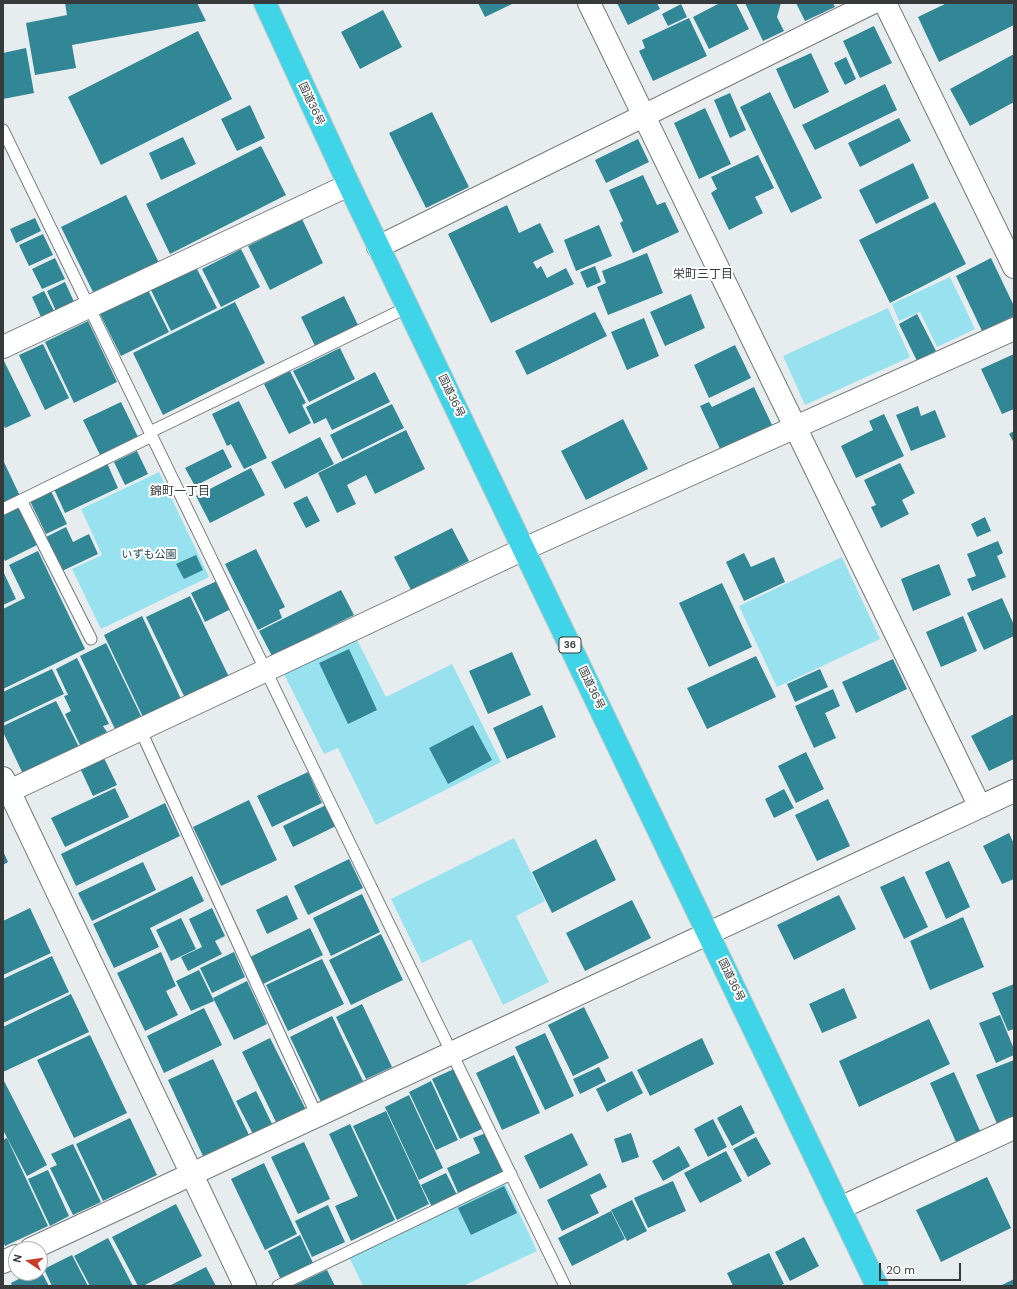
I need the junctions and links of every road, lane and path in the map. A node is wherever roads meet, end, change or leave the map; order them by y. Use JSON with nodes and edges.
{"nodes":[{"id":1,"x":265,"y":3,"type":"edge"},
{"id":2,"x":589,"y":3,"type":"edge"},
{"id":3,"x":872,"y":3,"type":"edge"},
{"id":4,"x":885,"y":3,"type":"edge"},
{"id":5,"x":644,"y":116,"type":"junction"},
{"id":6,"x":3,"y":130,"type":"edge"},
{"id":7,"x":349,"y":184,"type":"junction"},
{"id":8,"x":378,"y":246,"type":"junction"},
{"id":9,"x":1014,"y":267,"type":"edge"},
{"id":10,"x":408,"y":307,"type":"junction"},
{"id":11,"x":90,"y":308,"type":"junction"},
{"id":12,"x":1014,"y":329,"type":"edge"},
{"id":13,"x":3,"y":347,"type":"edge"},
{"id":14,"x":795,"y":427,"type":"junction"},
{"id":15,"x":151,"y":434,"type":"junction"},
{"id":16,"x":21,"y":500,"type":"junction"},
{"id":17,"x":3,"y":509,"type":"edge"},
{"id":18,"x":524,"y":549,"type":"junction"},
{"id":19,"x":91,"y":639,"type":"dead end"},
{"id":20,"x":266,"y":670,"type":"junction"},
{"id":21,"x":140,"y":729,"type":"junction"},
{"id":22,"x":5,"y":787,"type":"edge"},
{"id":23,"x":1012,"y":797,"type":"edge"},
{"id":24,"x":980,"y":807,"type":"junction"},
{"id":25,"x":708,"y":934,"type":"junction"},
{"id":26,"x":452,"y":1053,"type":"junction"},
{"id":27,"x":317,"y":1116,"type":"junction"},
{"id":28,"x":1014,"y":1128,"type":"edge"},
{"id":29,"x":192,"y":1174,"type":"junction"},
{"id":30,"x":511,"y":1174,"type":"junction"},
{"id":31,"x":840,"y":1208,"type":"junction"},
{"id":32,"x":48,"y":1241,"type":"edge"},
{"id":33,"x":245,"y":1286,"type":"edge"},
{"id":34,"x":278,"y":1286,"type":"edge"},
{"id":35,"x":565,"y":1286,"type":"edge"},
{"id":36,"x":877,"y":1286,"type":"edge"}],
"edges":[{"from":1,"to":7,"type":"highway","name":"国道36号","number":"36"},
{"from":2,"to":5,"type":"street"},
{"from":3,"to":5,"type":"street"},
{"from":4,"to":9,"type":"street"},
{"from":5,"to":8,"type":"street"},
{"from":5,"to":14,"type":"street"},
{"from":6,"to":11,"type":"lane"},
{"from":7,"to":8,"type":"highway","name":"国道36号","number":"36"},
{"from":7,"to":11,"type":"street"},
{"from":8,"to":10,"type":"highway","name":"国道36号","number":"36"},
{"from":10,"to":15,"type":"lane"},
{"from":10,"to":18,"type":"highway","name":"国道36号","number":"36"},
{"from":11,"to":13,"type":"street"},
{"from":11,"to":15,"type":"lane"},
{"from":12,"to":14,"type":"street"},
{"from":14,"to":18,"type":"street"},
{"from":14,"to":24,"type":"street"},
{"from":15,"to":16,"type":"lane"},
{"from":15,"to":20,"type":"lane"},
{"from":16,"to":17,"type":"lane"},
{"from":16,"to":19,"type":"lane"},
{"from":18,"to":20,"type":"street"},
{"from":18,"to":25,"type":"highway","name":"国道36号","number":"36"},
{"from":20,"to":21,"type":"street"},
{"from":20,"to":26,"type":"lane"},
{"from":21,"to":22,"type":"street"},
{"from":21,"to":27,"type":"lane"},
{"from":22,"to":29,"type":"street"},
{"from":23,"to":24,"type":"street"},
{"from":24,"to":25,"type":"street"},
{"from":25,"to":26,"type":"street"},
{"from":25,"to":31,"type":"highway","name":"国道36号","number":"36"},
{"from":26,"to":27,"type":"street"},
{"from":26,"to":30,"type":"lane"},
{"from":27,"to":29,"type":"street"},
{"from":28,"to":31,"type":"street"},
{"from":29,"to":32,"type":"street"},
{"from":29,"to":33,"type":"street"},
{"from":30,"to":34,"type":"lane"},
{"from":30,"to":35,"type":"lane"},
{"from":31,"to":36,"type":"highway","name":"国道36号","number":"36"}]}
